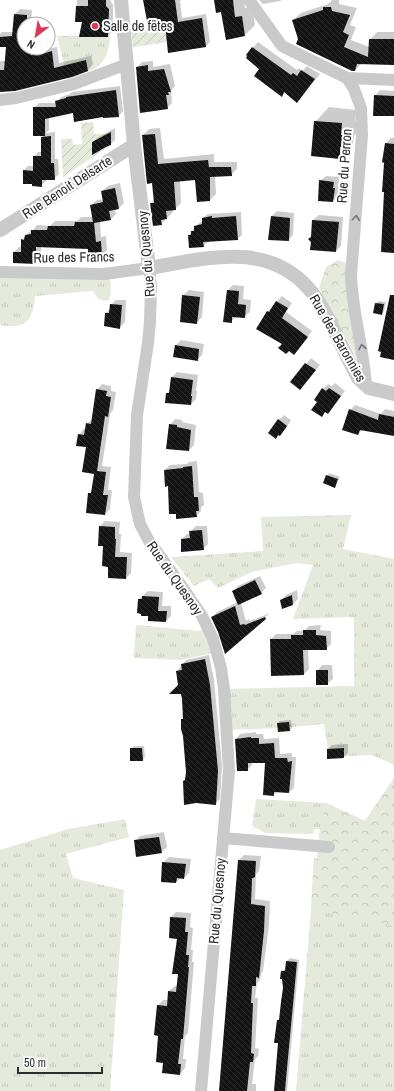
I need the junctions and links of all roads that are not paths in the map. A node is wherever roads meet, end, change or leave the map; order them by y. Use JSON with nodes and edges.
{"nodes":[{"id":1,"x":121,"y":0,"type":"edge"},
{"id":2,"x":249,"y":0,"type":"edge"},
{"id":3,"x":127,"y":64,"type":"junction"},
{"id":4,"x":347,"y":78,"type":"junction"},
{"id":5,"x":394,"y":80,"type":"edge"},
{"id":6,"x":0,"y":100,"type":"edge"},
{"id":7,"x":134,"y":144,"type":"junction"},
{"id":8,"x":0,"y":230,"type":"edge"},
{"id":9,"x":149,"y":268,"type":"junction"},
{"id":10,"x":0,"y":272,"type":"edge"},
{"id":11,"x":366,"y":386,"type":"junction"},
{"id":12,"x":394,"y":394,"type":"edge"},
{"id":13,"x":223,"y":838,"type":"junction"},
{"id":14,"x":329,"y":847,"type":"dead end"},
{"id":15,"x":201,"y":1091,"type":"edge"}],
"edges":[{"from":1,"to":3,"type":"street","name":"Rue du Quesnoy"},
{"from":2,"to":4,"type":"street"},
{"from":3,"to":6,"type":"street"},
{"from":3,"to":7,"type":"street","name":"Rue du Quesnoy"},
{"from":4,"to":5,"type":"street"},
{"from":11,"to":4,"type":"street","name":"Rue du Perron","one_way":true},
{"from":7,"to":8,"type":"street","name":"Rue Benoit Delsarte"},
{"from":7,"to":9,"type":"street","name":"Rue du Quesnoy"},
{"from":9,"to":10,"type":"street","name":"Rue des Francs"},
{"from":9,"to":11,"type":"street","name":"Rue des Baronnies"},
{"from":9,"to":13,"type":"street","name":"Rue du Quesnoy"},
{"from":11,"to":12,"type":"street","name":"Rue des Baronnies"},
{"from":13,"to":14,"type":"street"},
{"from":13,"to":15,"type":"street","name":"Rue du Quesnoy"}]}
